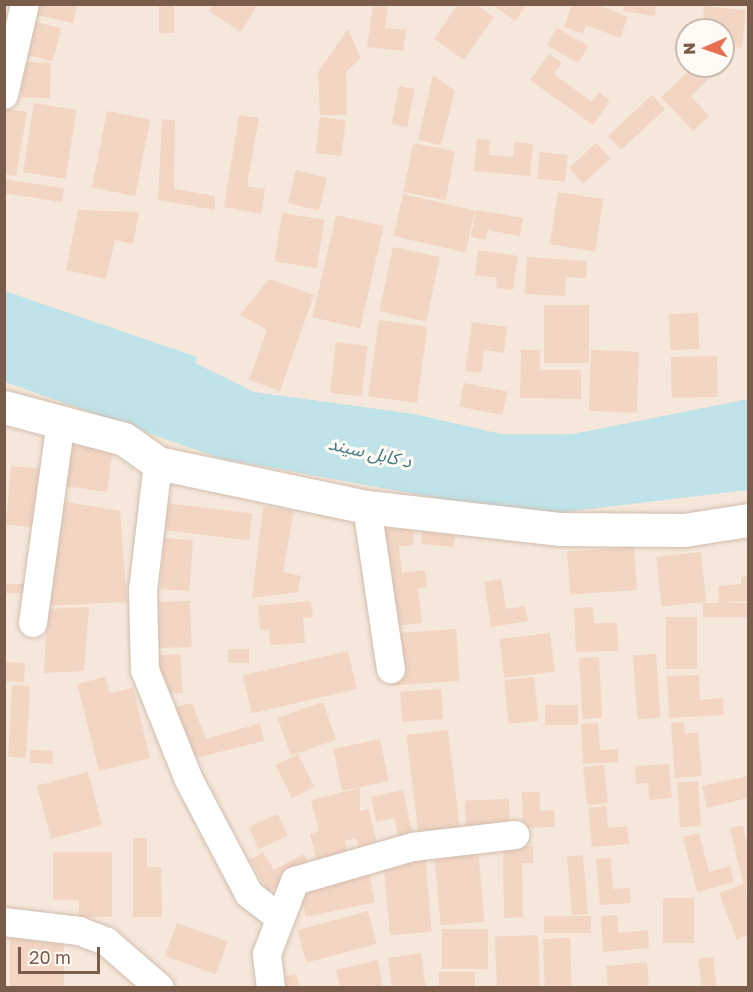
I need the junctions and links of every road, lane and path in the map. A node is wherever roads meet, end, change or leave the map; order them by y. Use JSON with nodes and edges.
{"nodes":[{"id":1,"x":25,"y":4,"type":"edge"},
{"id":2,"x":4,"y":95,"type":"edge"},
{"id":3,"x":4,"y":408,"type":"edge"},
{"id":4,"x":61,"y":421,"type":"junction"},
{"id":5,"x":158,"y":463,"type":"junction"},
{"id":6,"x":367,"y":507,"type":"junction"},
{"id":7,"x":748,"y":520,"type":"edge"},
{"id":8,"x":33,"y":623,"type":"dead end"},
{"id":9,"x":391,"y":669,"type":"dead end"},
{"id":10,"x":515,"y":835,"type":"dead end"},
{"id":11,"x":278,"y":917,"type":"junction"},
{"id":12,"x":4,"y":922,"type":"edge"},
{"id":13,"x":160,"y":987,"type":"edge"},
{"id":14,"x":271,"y":987,"type":"edge"}],
"edges":[{"from":1,"to":2,"type":"street"},
{"from":3,"to":4,"type":"street"},
{"from":4,"to":5,"type":"street"},
{"from":4,"to":8,"type":"street"},
{"from":5,"to":6,"type":"street"},
{"from":5,"to":11,"type":"street"},
{"from":6,"to":7,"type":"street"},
{"from":6,"to":9,"type":"street"},
{"from":10,"to":11,"type":"street"},
{"from":11,"to":14,"type":"street"},
{"from":12,"to":13,"type":"street"}]}
